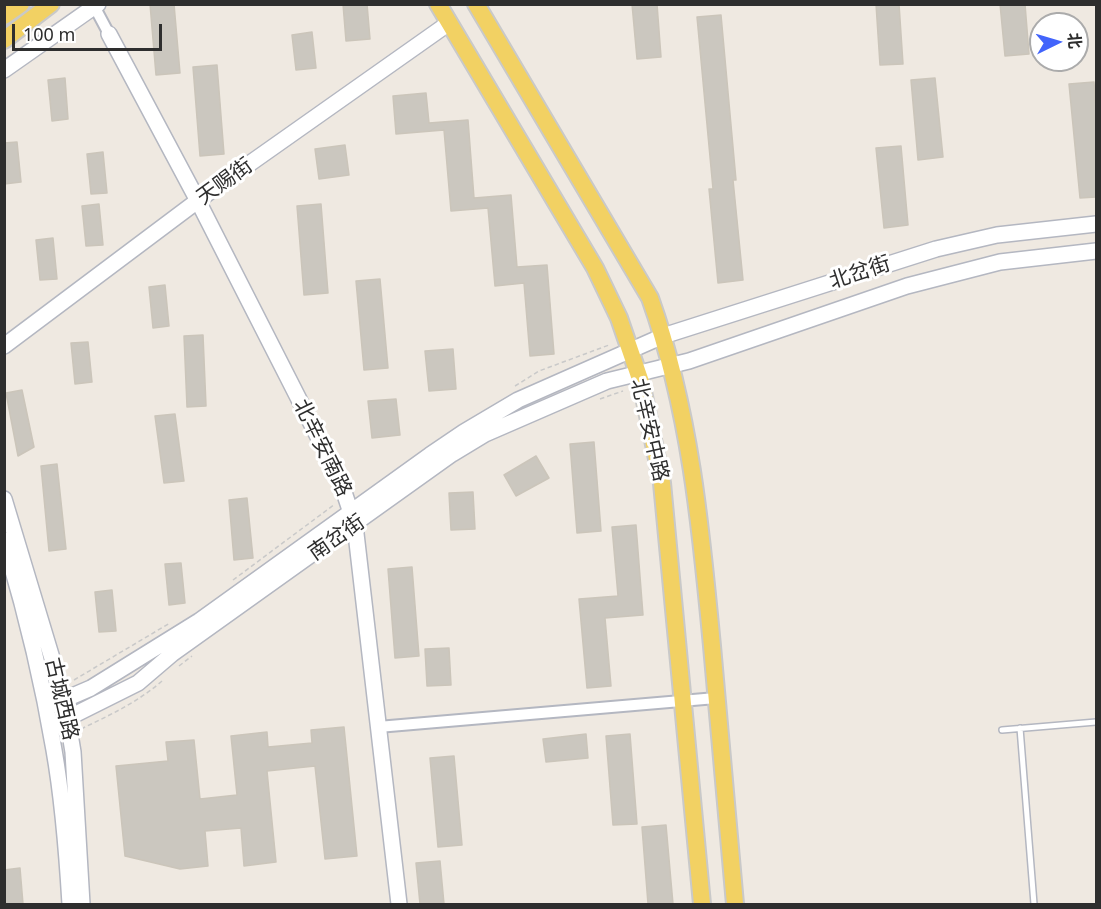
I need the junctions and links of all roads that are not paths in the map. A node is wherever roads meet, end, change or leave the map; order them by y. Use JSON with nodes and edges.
{"nodes":[{"id":1,"x":21,"y":4,"type":"edge"},
{"id":2,"x":51,"y":4,"type":"edge"},
{"id":3,"x":438,"y":4,"type":"edge"},
{"id":4,"x":476,"y":4,"type":"edge"},
{"id":5,"x":95,"y":6,"type":"edge"},
{"id":6,"x":4,"y":16,"type":"edge"},
{"id":7,"x":449,"y":23,"type":"junction"},
{"id":8,"x":109,"y":34,"type":"joint"},
{"id":9,"x":4,"y":40,"type":"edge"},
{"id":10,"x":4,"y":70,"type":"edge"},
{"id":11,"x":198,"y":201,"type":"junction"},
{"id":12,"x":1096,"y":224,"type":"edge"},
{"id":13,"x":1096,"y":251,"type":"edge"},
{"id":14,"x":663,"y":336,"type":"junction"},
{"id":15,"x":4,"y":346,"type":"edge"},
{"id":16,"x":630,"y":351,"type":"junction"},
{"id":17,"x":669,"y":364,"type":"junction"},
{"id":18,"x":637,"y":374,"type":"junction"},
{"id":19,"x":4,"y":499,"type":"edge"},
{"id":20,"x":353,"y":518,"type":"junction"},
{"id":21,"x":4,"y":540,"type":"edge"},
{"id":22,"x":64,"y":698,"type":"junction"},
{"id":23,"x":716,"y":698,"type":"junction"},
{"id":24,"x":684,"y":700,"type":"junction"},
{"id":25,"x":47,"y":707,"type":"junction"},
{"id":26,"x":67,"y":718,"type":"junction"},
{"id":27,"x":1096,"y":722,"type":"edge"},
{"id":28,"x":50,"y":727,"type":"junction"},
{"id":29,"x":378,"y":727,"type":"junction"},
{"id":30,"x":1020,"y":728,"type":"junction"},
{"id":31,"x":1002,"y":730,"type":"dead end"},
{"id":32,"x":70,"y":904,"type":"edge"},
{"id":33,"x":82,"y":904,"type":"edge"},
{"id":34,"x":399,"y":904,"type":"edge"},
{"id":35,"x":702,"y":904,"type":"edge"},
{"id":36,"x":735,"y":904,"type":"edge"},
{"id":37,"x":1034,"y":904,"type":"edge"}],
"edges":[{"from":1,"to":6,"type":"main road"},
{"from":2,"to":9,"type":"main road"},
{"from":3,"to":7,"type":"main road","name":"北辛安中路"},
{"from":4,"to":14,"type":"main road","name":"北辛安中路"},
{"from":5,"to":8,"type":"street"},
{"from":5,"to":10,"type":"main road"},
{"from":7,"to":11,"type":"main road","name":"天赐街"},
{"from":7,"to":16,"type":"main road","name":"北辛安中路"},
{"from":8,"to":11,"type":"main road","name":"北辛安南路"},
{"from":11,"to":15,"type":"main road","name":"天赐街"},
{"from":11,"to":20,"type":"main road","name":"北辛安南路"},
{"from":12,"to":14,"type":"main road","name":"北岔街"},
{"from":13,"to":17,"type":"main road","name":"北岔街"},
{"from":14,"to":16,"type":"main road","name":"北岔街"},
{"from":14,"to":17,"type":"main road","name":"北辛安中路"},
{"from":16,"to":18,"type":"main road","name":"北辛安中路"},
{"from":16,"to":20,"type":"main road","name":"南岔街"},
{"from":17,"to":18,"type":"main road","name":"北岔街"},
{"from":17,"to":23,"type":"main road","name":"北辛安中路"},
{"from":18,"to":20,"type":"main road","name":"南岔街"},
{"from":18,"to":24,"type":"main road","name":"北辛安中路"},
{"from":19,"to":22,"type":"main road","name":"古城西路"},
{"from":20,"to":22,"type":"main road","name":"南岔街"},
{"from":20,"to":26,"type":"main road","name":"南岔街"},
{"from":20,"to":29,"type":"main road","name":"北辛安南路"},
{"from":21,"to":25,"type":"main road","name":"古城西路"},
{"from":22,"to":25,"type":"main road","name":"南岔街"},
{"from":22,"to":26,"type":"main road","name":"古城西路"},
{"from":23,"to":24,"type":"street"},
{"from":23,"to":36,"type":"main road","name":"北辛安中路"},
{"from":24,"to":29,"type":"street"},
{"from":24,"to":35,"type":"main road","name":"北辛安中路"},
{"from":25,"to":28,"type":"main road","name":"古城西路"},
{"from":26,"to":28,"type":"main road","name":"南岔街"},
{"from":26,"to":33,"type":"main road","name":"古城西路"},
{"from":27,"to":30,"type":"lane"},
{"from":28,"to":32,"type":"main road","name":"古城西路"},
{"from":29,"to":34,"type":"main road","name":"北辛安南路"},
{"from":30,"to":31,"type":"lane"},
{"from":30,"to":37,"type":"lane"}]}
